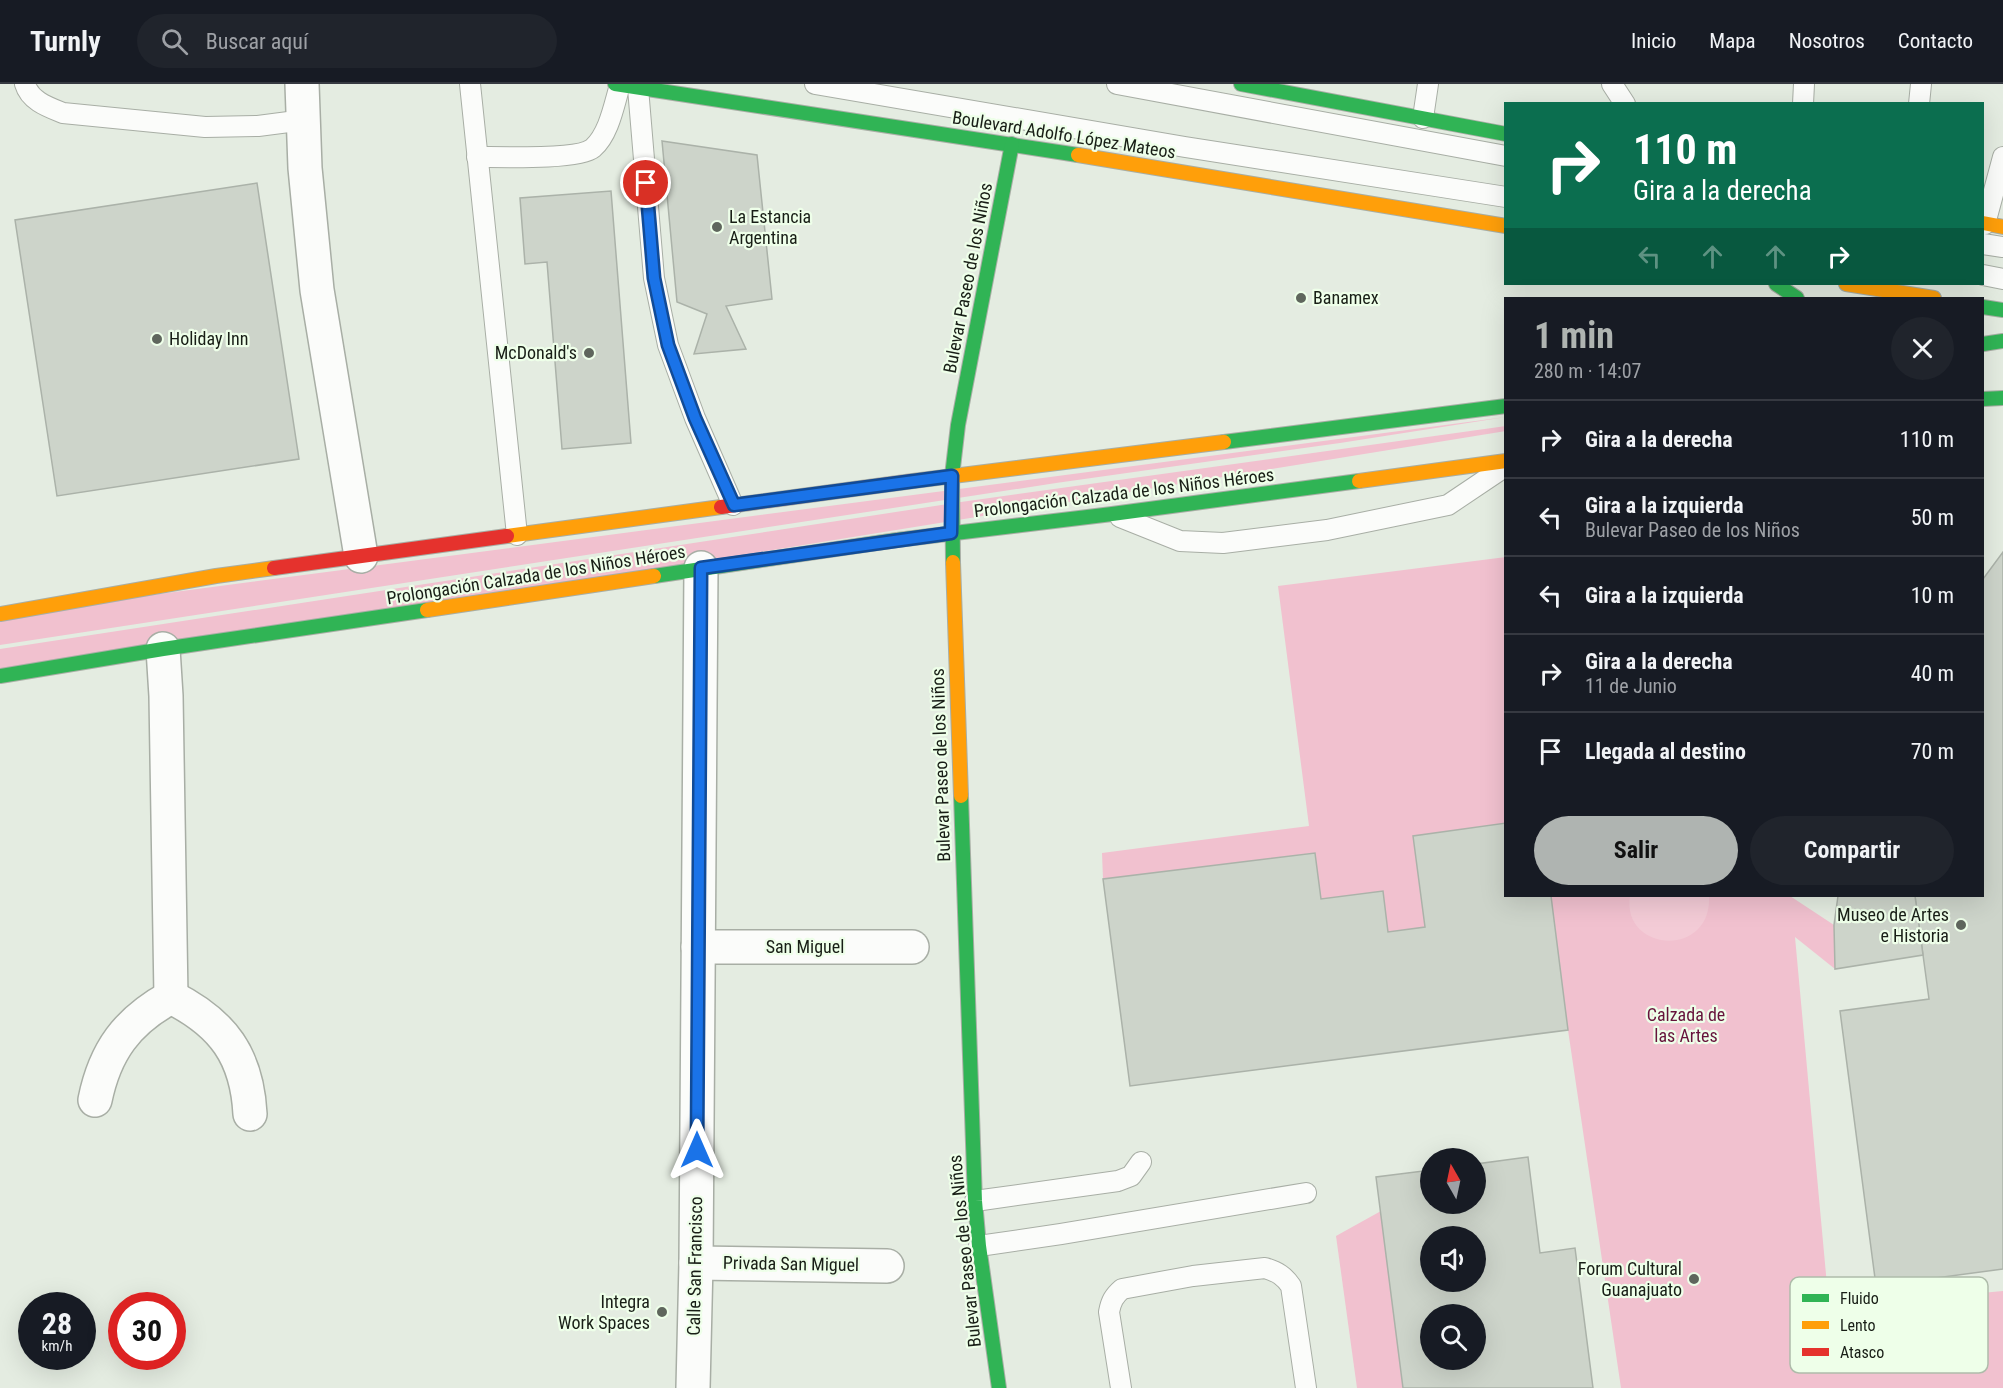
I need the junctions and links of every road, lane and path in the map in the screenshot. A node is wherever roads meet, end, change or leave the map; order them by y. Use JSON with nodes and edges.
{"nodes":[{"id":1,"x":25,"y":84,"type":"edge"},
{"id":2,"x":302,"y":84,"type":"edge"},
{"id":3,"x":470,"y":84,"type":"edge"},
{"id":4,"x":815,"y":84,"type":"edge"},
{"id":5,"x":1117,"y":84,"type":"edge"},
{"id":6,"x":1241,"y":84,"type":"edge"},
{"id":7,"x":1428,"y":84,"type":"edge"},
{"id":8,"x":1612,"y":84,"type":"edge"},
{"id":9,"x":1804,"y":84,"type":"edge"},
{"id":10,"x":1921,"y":84,"type":"edge"},
{"id":11,"x":624,"y":86,"type":"edge"},
{"id":12,"x":1624,"y":102,"type":"edge"},
{"id":13,"x":1803,"y":102,"type":"edge"},
{"id":14,"x":1919,"y":102,"type":"edge"},
{"id":15,"x":1423,"y":118,"type":"junction"},
{"id":16,"x":304,"y":120,"type":"junction"},
{"id":17,"x":1504,"y":134,"type":"edge"},
{"id":18,"x":1012,"y":144,"type":"junction"},
{"id":19,"x":1504,"y":156,"type":"edge"},
{"id":20,"x":477,"y":157,"type":"junction"},
{"id":21,"x":2003,"y":157,"type":"edge"},
{"id":22,"x":1504,"y":197,"type":"edge"},
{"id":23,"x":1990,"y":225,"type":"edge"},
{"id":24,"x":1504,"y":226,"type":"edge"},
{"id":25,"x":1984,"y":244,"type":"edge"},
{"id":26,"x":2003,"y":247,"type":"edge"},
{"id":27,"x":1984,"y":275,"type":"edge"},
{"id":28,"x":2003,"y":279,"type":"edge"},
{"id":29,"x":1778,"y":285,"type":"edge"},
{"id":30,"x":1852,"y":285,"type":"edge"},
{"id":31,"x":1796,"y":297,"type":"edge"},
{"id":32,"x":1928,"y":297,"type":"edge"},
{"id":33,"x":1984,"y":307,"type":"edge"},
{"id":34,"x":2003,"y":310,"type":"edge"},
{"id":35,"x":2003,"y":341,"type":"edge"},
{"id":36,"x":1984,"y":344,"type":"edge"},
{"id":37,"x":2003,"y":398,"type":"edge"},
{"id":38,"x":1984,"y":399,"type":"edge"},
{"id":39,"x":1504,"y":406,"type":"edge"},
{"id":40,"x":1504,"y":464,"type":"edge"},
{"id":41,"x":1504,"y":465,"type":"edge"},
{"id":42,"x":952,"y":476,"type":"junction"},
{"id":43,"x":734,"y":505,"type":"junction"},
{"id":44,"x":1112,"y":514,"type":"junction"},
{"id":45,"x":951,"y":533,"type":"junction"},
{"id":46,"x":517,"y":535,"type":"junction"},
{"id":47,"x":361,"y":556,"type":"junction"},
{"id":48,"x":701,"y":568,"type":"junction"},
{"id":49,"x":0,"y":614,"type":"edge"},
{"id":50,"x":163,"y":650,"type":"junction"},
{"id":51,"x":0,"y":676,"type":"edge"},
{"id":52,"x":698,"y":947,"type":"junction"},
{"id":53,"x":912,"y":947,"type":"dead end"},
{"id":54,"x":171,"y":997,"type":"junction"},
{"id":55,"x":95,"y":1100,"type":"dead end"},
{"id":56,"x":250,"y":1114,"type":"dead end"},
{"id":57,"x":1142,"y":1161,"type":"dead end"},
{"id":58,"x":1306,"y":1193,"type":"dead end"},
{"id":59,"x":975,"y":1201,"type":"junction"},
{"id":60,"x":979,"y":1246,"type":"junction"},
{"id":61,"x":696,"y":1263,"type":"junction"},
{"id":62,"x":886,"y":1266,"type":"dead end"},
{"id":63,"x":693,"y":1388,"type":"edge"},
{"id":64,"x":999,"y":1388,"type":"edge"},
{"id":65,"x":1121,"y":1388,"type":"edge"},
{"id":66,"x":1306,"y":1388,"type":"edge"}],
"edges":[{"from":1,"to":16,"type":"lane"},
{"from":2,"to":16,"type":"street"},
{"from":3,"to":20,"type":"lane"},
{"from":4,"to":22,"type":"lane"},
{"from":5,"to":19,"type":"lane"},
{"from":6,"to":15,"type":"street"},
{"from":7,"to":15,"type":"lane"},
{"from":8,"to":12,"type":"lane"},
{"from":9,"to":13,"type":"lane"},
{"from":10,"to":14,"type":"lane"},
{"from":11,"to":18,"type":"street","name":"Boulevard Adolfo López Mateos"},
{"from":11,"to":20,"type":"lane"},
{"from":11,"to":43,"type":"lane"},
{"from":15,"to":17,"type":"street"},
{"from":16,"to":47,"type":"street"},
{"from":18,"to":24,"type":"street","name":"Boulevard Adolfo López Mateos"},
{"from":18,"to":42,"type":"street","name":"Bulevar Paseo de los Niños"},
{"from":20,"to":46,"type":"lane"},
{"from":21,"to":23,"type":"lane"},
{"from":25,"to":26,"type":"lane"},
{"from":27,"to":28,"type":"lane"},
{"from":29,"to":31,"type":"street"},
{"from":30,"to":32,"type":"street"},
{"from":33,"to":34,"type":"street"},
{"from":35,"to":36,"type":"street"},
{"from":37,"to":38,"type":"street"},
{"from":39,"to":42,"type":"street","name":"Prolongación Calzada de los Niños Héroes"},
{"from":40,"to":44,"type":"street","name":"Prolongación Calzada de los Niños Héroes"},
{"from":41,"to":44,"type":"lane"},
{"from":42,"to":43,"type":"street","name":"Prolongación Calzada de los Niños Héroes"},
{"from":42,"to":45,"type":"street","name":"Bulevar Paseo de los Niños"},
{"from":43,"to":46,"type":"street","name":"Prolongación Calzada de los Niños Héroes"},
{"from":44,"to":45,"type":"street","name":"Prolongación Calzada de los Niños Héroes"},
{"from":45,"to":48,"type":"street","name":"Prolongación Calzada de los Niños Héroes"},
{"from":45,"to":59,"type":"street","name":"Bulevar Paseo de los Niños"},
{"from":46,"to":47,"type":"street","name":"Prolongación Calzada de los Niños Héroes"},
{"from":47,"to":49,"type":"street","name":"Prolongación Calzada de los Niños Héroes"},
{"from":48,"to":50,"type":"street","name":"Prolongación Calzada de los Niños Héroes"},
{"from":48,"to":52,"type":"street","name":"Calle San Francisco"},
{"from":50,"to":51,"type":"street","name":"Prolongación Calzada de los Niños Héroes"},
{"from":50,"to":54,"type":"street"},
{"from":52,"to":53,"type":"street","name":"San Miguel"},
{"from":52,"to":61,"type":"street","name":"Calle San Francisco"},
{"from":54,"to":55,"type":"street"},
{"from":54,"to":56,"type":"street"},
{"from":57,"to":59,"type":"lane"},
{"from":58,"to":60,"type":"lane"},
{"from":59,"to":60,"type":"street","name":"Bulevar Paseo de los Niños"},
{"from":60,"to":64,"type":"street","name":"Bulevar Paseo de los Niños"},
{"from":61,"to":62,"type":"street","name":"Privada San Miguel"},
{"from":61,"to":63,"type":"street","name":"Calle San Francisco"},
{"from":65,"to":66,"type":"lane"}]}
